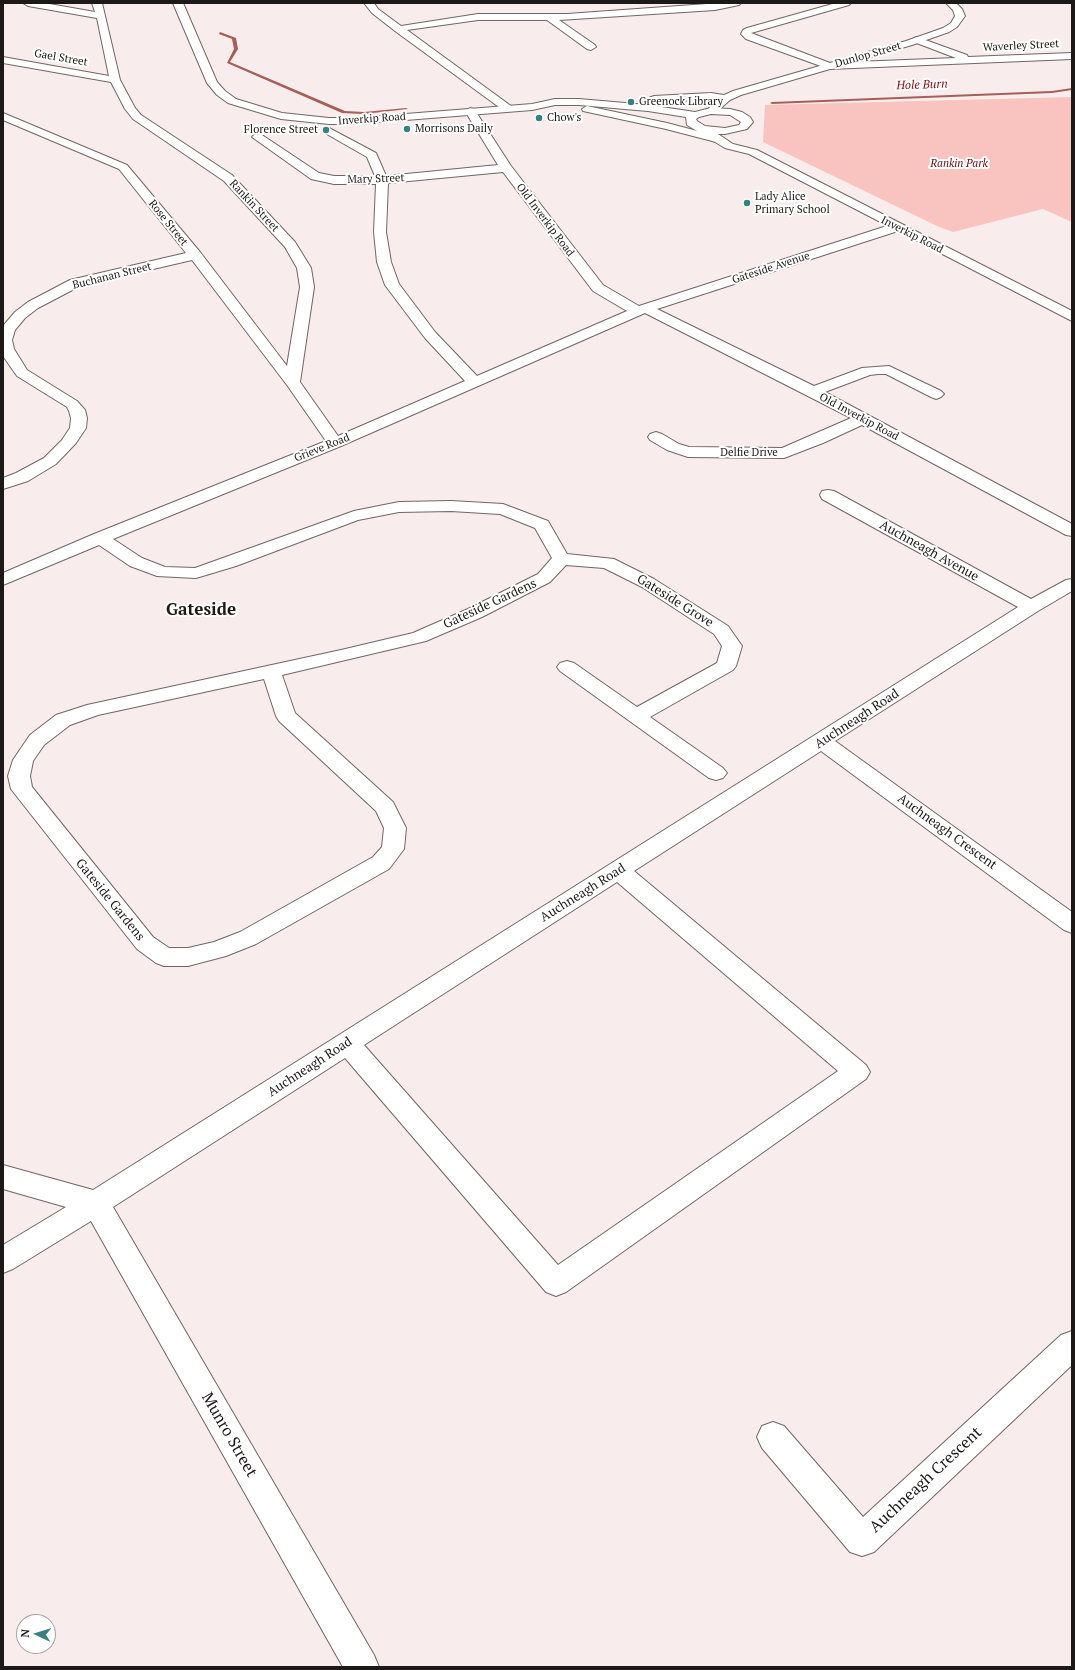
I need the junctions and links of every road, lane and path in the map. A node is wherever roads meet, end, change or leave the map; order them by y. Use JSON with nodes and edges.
{"nodes":[{"id":1,"x":28,"y":3,"type":"edge"},
{"id":2,"x":97,"y":3,"type":"edge"},
{"id":3,"x":178,"y":3,"type":"edge"},
{"id":4,"x":369,"y":3,"type":"edge"},
{"id":5,"x":736,"y":3,"type":"edge"},
{"id":6,"x":846,"y":3,"type":"edge"},
{"id":7,"x":952,"y":3,"type":"edge"},
{"id":8,"x":101,"y":16,"type":"junction"},
{"id":9,"x":549,"y":17,"type":"junction"},
{"id":10,"x":398,"y":28,"type":"junction"},
{"id":11,"x":917,"y":40,"type":"junction"},
{"id":12,"x":591,"y":47,"type":"dead end"},
{"id":13,"x":1072,"y":52,"type":"edge"},
{"id":14,"x":1072,"y":56,"type":"edge"},
{"id":15,"x":3,"y":60,"type":"edge"},
{"id":16,"x":971,"y":61,"type":"junction"},
{"id":17,"x":829,"y":66,"type":"junction"},
{"id":18,"x":115,"y":80,"type":"junction"},
{"id":19,"x":756,"y":87,"type":"junction"},
{"id":20,"x":726,"y":98,"type":"junction"},
{"id":21,"x":532,"y":107,"type":"junction"},
{"id":22,"x":507,"y":108,"type":"junction"},
{"id":23,"x":648,"y":108,"type":"junction"},
{"id":24,"x":587,"y":109,"type":"junction"},
{"id":25,"x":711,"y":111,"type":"junction"},
{"id":26,"x":470,"y":112,"type":"junction"},
{"id":27,"x":738,"y":114,"type":"junction"},
{"id":28,"x":3,"y":116,"type":"edge"},
{"id":29,"x":693,"y":119,"type":"junction"},
{"id":30,"x":703,"y":129,"type":"junction"},
{"id":31,"x":738,"y":129,"type":"junction"},
{"id":32,"x":329,"y":131,"type":"dead end"},
{"id":33,"x":258,"y":137,"type":"dead end"},
{"id":34,"x":716,"y":139,"type":"junction"},
{"id":35,"x":753,"y":152,"type":"junction"},
{"id":36,"x":506,"y":168,"type":"junction"},
{"id":37,"x":382,"y":180,"type":"junction"},
{"id":38,"x":897,"y":227,"type":"junction"},
{"id":39,"x":195,"y":255,"type":"junction"},
{"id":40,"x":641,"y":309,"type":"junction"},
{"id":41,"x":1072,"y":317,"type":"edge"},
{"id":42,"x":292,"y":382,"type":"junction"},
{"id":43,"x":475,"y":383,"type":"junction"},
{"id":44,"x":813,"y":392,"type":"junction"},
{"id":45,"x":936,"y":394,"type":"dead end"},
{"id":46,"x":862,"y":419,"type":"junction"},
{"id":47,"x":656,"y":437,"type":"dead end"},
{"id":48,"x":335,"y":443,"type":"junction"},
{"id":49,"x":3,"y":484,"type":"edge"},
{"id":50,"x":828,"y":495,"type":"dead end"},
{"id":51,"x":1072,"y":531,"type":"edge"},
{"id":52,"x":100,"y":538,"type":"junction"},
{"id":53,"x":561,"y":559,"type":"junction"},
{"id":54,"x":3,"y":580,"type":"edge"},
{"id":55,"x":1072,"y":584,"type":"edge"},
{"id":56,"x":1031,"y":608,"type":"junction"},
{"id":57,"x":567,"y":667,"type":"dead end"},
{"id":58,"x":271,"y":671,"type":"junction"},
{"id":59,"x":636,"y":716,"type":"junction"},
{"id":60,"x":821,"y":741,"type":"junction"},
{"id":61,"x":716,"y":773,"type":"dead end"},
{"id":62,"x":618,"y":870,"type":"junction"},
{"id":63,"x":1072,"y":924,"type":"edge"},
{"id":64,"x":347,"y":1043,"type":"junction"},
{"id":65,"x":3,"y":1177,"type":"edge"},
{"id":66,"x":96,"y":1203,"type":"junction"},
{"id":67,"x":3,"y":1260,"type":"edge"},
{"id":68,"x":1072,"y":1345,"type":"edge"},
{"id":69,"x":773,"y":1437,"type":"dead end"},
{"id":70,"x":362,"y":1667,"type":"edge"}],
"edges":[{"from":1,"to":8,"type":"main road"},
{"from":2,"to":8,"type":"main road","name":"Rankin Street"},
{"from":3,"to":26,"type":"main road","name":"Inverkip Road"},
{"from":4,"to":10,"type":"main road"},
{"from":5,"to":9,"type":"main road"},
{"from":6,"to":17,"type":"main road"},
{"from":7,"to":11,"type":"main road","name":"Dunlop Street"},
{"from":8,"to":18,"type":"main road","name":"Rankin Street"},
{"from":9,"to":10,"type":"main road"},
{"from":9,"to":12,"type":"main road"},
{"from":10,"to":22,"type":"main road"},
{"from":11,"to":16,"type":"main road","name":"Waverley Street"},
{"from":11,"to":17,"type":"main road","name":"Dunlop Street"},
{"from":13,"to":14,"type":"main road"},
{"from":14,"to":16,"type":"main road","name":"Waverley Street"},
{"from":15,"to":18,"type":"main road","name":"Gael Street"},
{"from":16,"to":17,"type":"main road","name":"Waverley Street"},
{"from":17,"to":19,"type":"main road","name":"Dunlop Street"},
{"from":18,"to":42,"type":"main road","name":"Rankin Street"},
{"from":19,"to":20,"type":"main road","name":"Dunlop Street"},
{"from":19,"to":27,"type":"main road","name":"Dunlop Street"},
{"from":20,"to":23,"type":"main road"},
{"from":20,"to":25,"type":"main road","name":"Dunlop Street"},
{"from":21,"to":22,"type":"main road","name":"Inverkip Road"},
{"from":21,"to":23,"type":"main road","name":"Inverkip Road"},
{"from":21,"to":24,"type":"main road","name":"Inverkip Road"},
{"from":22,"to":26,"type":"main road","name":"Inverkip Road"},
{"from":23,"to":29,"type":"main road","name":"Inverkip Road"},
{"from":24,"to":29,"type":"main road","name":"Inverkip Road"},
{"from":24,"to":34,"type":"main road"},
{"from":25,"to":27,"type":"main road"},
{"from":25,"to":29,"type":"main road"},
{"from":26,"to":36,"type":"main road","name":"Old Inverkip Road"},
{"from":27,"to":31,"type":"main road"},
{"from":28,"to":39,"type":"main road","name":"Rose Street"},
{"from":29,"to":30,"type":"main road"},
{"from":30,"to":31,"type":"main road"},
{"from":30,"to":34,"type":"main road","name":"Inverkip Road"},
{"from":31,"to":35,"type":"main road","name":"Inverkip Road"},
{"from":32,"to":37,"type":"main road"},
{"from":33,"to":37,"type":"main road","name":"Mary Street"},
{"from":34,"to":35,"type":"main road","name":"Inverkip Road"},
{"from":35,"to":38,"type":"main road","name":"Inverkip Road"},
{"from":36,"to":37,"type":"main road","name":"Mary Street"},
{"from":36,"to":40,"type":"main road","name":"Old Inverkip Road"},
{"from":37,"to":43,"type":"main road"},
{"from":38,"to":40,"type":"main road","name":"Gateside Avenue"},
{"from":38,"to":41,"type":"main road","name":"Inverkip Road"},
{"from":39,"to":42,"type":"main road","name":"Rose Street"},
{"from":39,"to":49,"type":"main road","name":"Buchanan Street"},
{"from":40,"to":43,"type":"main road","name":"Grieve Road"},
{"from":40,"to":44,"type":"main road","name":"Old Inverkip Road"},
{"from":42,"to":48,"type":"main road"},
{"from":43,"to":48,"type":"main road","name":"Grieve Road"},
{"from":44,"to":45,"type":"main road"},
{"from":44,"to":46,"type":"main road","name":"Old Inverkip Road"},
{"from":46,"to":47,"type":"main road","name":"Delfie Drive"},
{"from":46,"to":51,"type":"main road","name":"Old Inverkip Road"},
{"from":48,"to":52,"type":"main road","name":"Grieve Road"},
{"from":50,"to":56,"type":"main road","name":"Auchneagh Avenue"},
{"from":52,"to":53,"type":"main road"},
{"from":52,"to":54,"type":"main road","name":"Grieve Road"},
{"from":53,"to":58,"type":"main road","name":"Gateside Gardens"},
{"from":53,"to":59,"type":"main road","name":"Gateside Grove"},
{"from":55,"to":56,"type":"main road","name":"Auchneagh Road"},
{"from":56,"to":60,"type":"main road","name":"Auchneagh Road"},
{"from":57,"to":59,"type":"main road"},
{"from":58,"to":58,"type":"main road","name":"Gateside Gardens"},
{"from":59,"to":61,"type":"main road"},
{"from":60,"to":62,"type":"main road","name":"Auchneagh Road"},
{"from":60,"to":63,"type":"main road","name":"Auchneagh Crescent"},
{"from":62,"to":64,"type":"main road","name":"Auchneagh Road"},
{"from":62,"to":64,"type":"main road"},
{"from":64,"to":66,"type":"main road","name":"Auchneagh Road"},
{"from":65,"to":66,"type":"main road"},
{"from":66,"to":67,"type":"main road","name":"Auchneagh Road"},
{"from":66,"to":70,"type":"main road","name":"Munro Street"},
{"from":68,"to":69,"type":"main road","name":"Auchneagh Crescent"}]}
